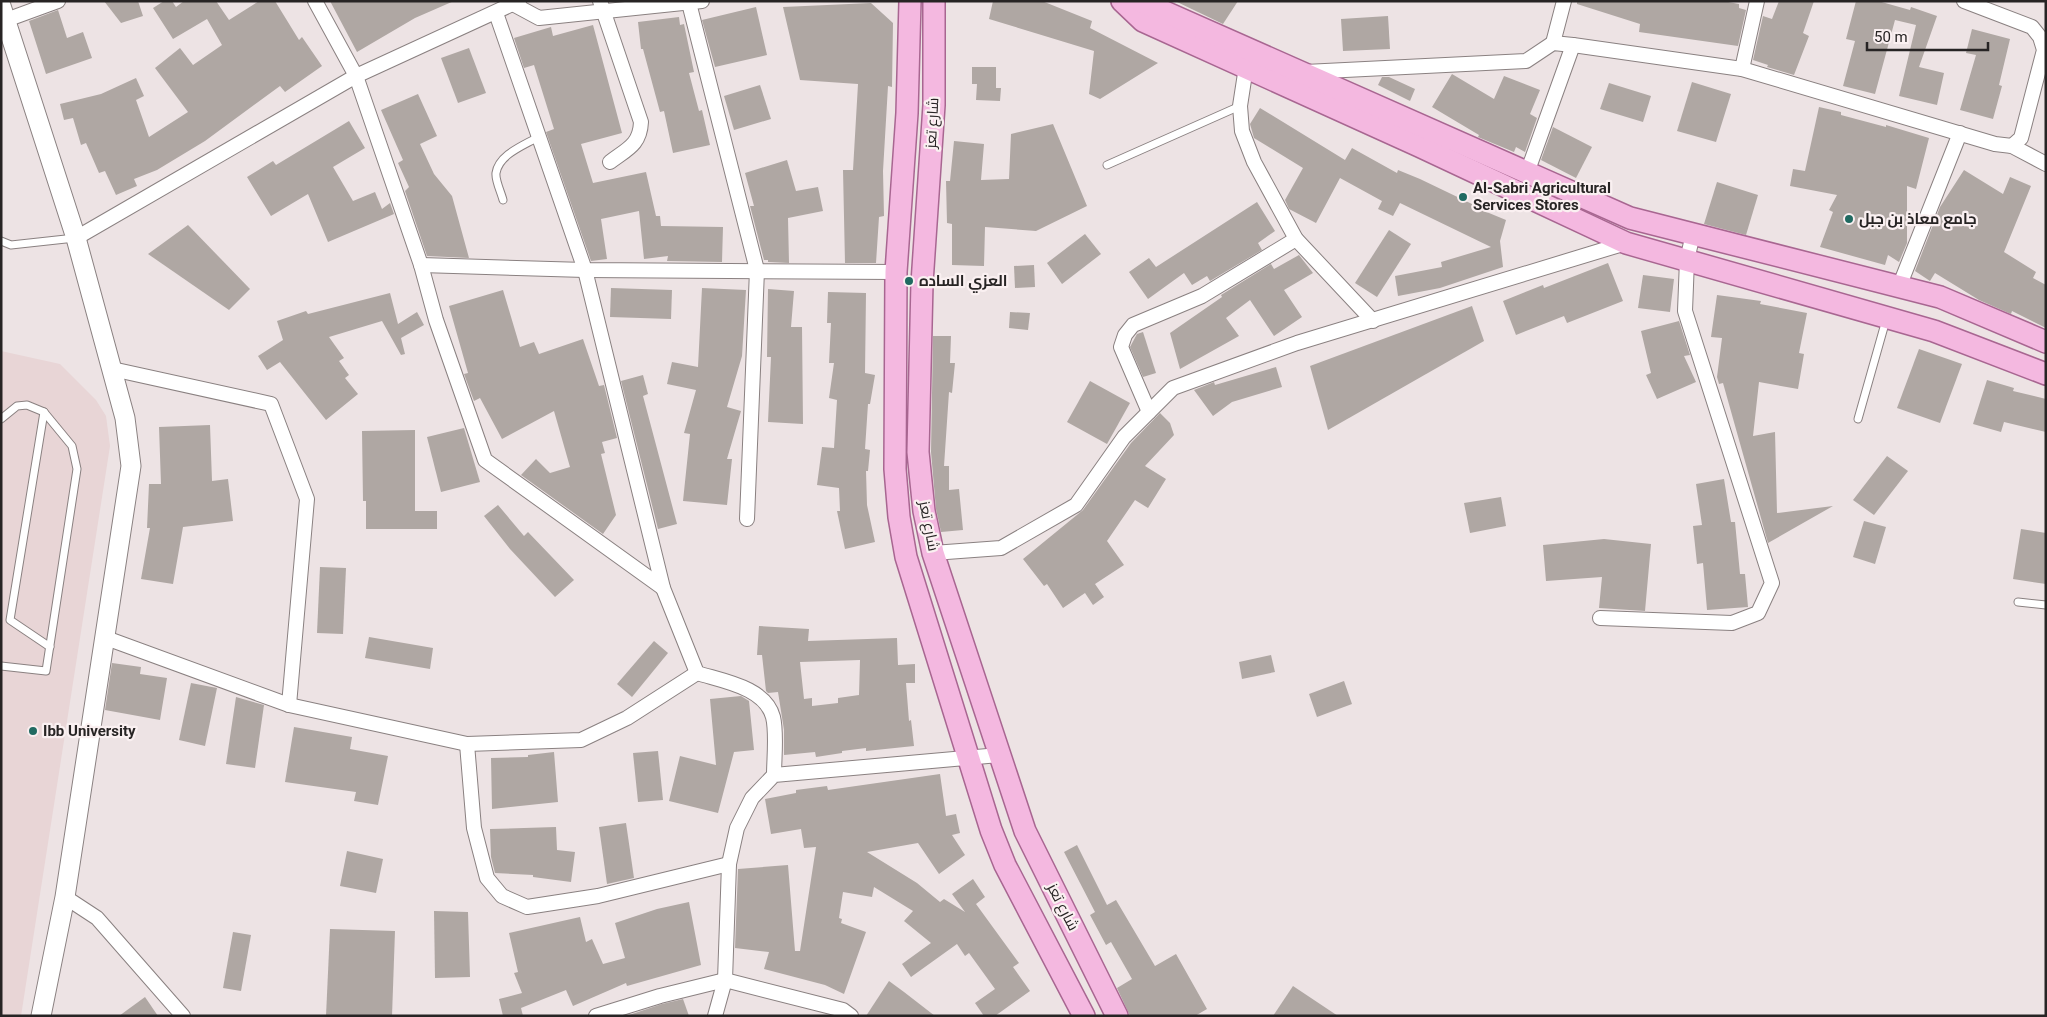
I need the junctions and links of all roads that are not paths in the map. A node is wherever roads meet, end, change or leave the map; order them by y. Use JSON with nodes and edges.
{"nodes":[{"id":1,"x":58,"y":1,"type":"edge"},
{"id":2,"x":314,"y":1,"type":"edge"},
{"id":3,"x":910,"y":1,"type":"edge"},
{"id":4,"x":934,"y":1,"type":"edge"},
{"id":5,"x":1122,"y":1,"type":"edge"},
{"id":6,"x":1140,"y":1,"type":"edge"},
{"id":7,"x":1564,"y":1,"type":"edge"},
{"id":8,"x":1758,"y":1,"type":"edge"},
{"id":9,"x":1964,"y":1,"type":"edge"},
{"id":10,"x":696,"y":2,"type":"edge"},
{"id":11,"x":516,"y":3,"type":"edge"},
{"id":12,"x":602,"y":6,"type":"edge"},
{"id":13,"x":3,"y":13,"type":"edge"},
{"id":14,"x":496,"y":13,"type":"junction"},
{"id":15,"x":1553,"y":44,"type":"junction"},
{"id":16,"x":1572,"y":45,"type":"junction"},
{"id":17,"x":2045,"y":49,"type":"edge"},
{"id":18,"x":1246,"y":67,"type":"junction"},
{"id":19,"x":1742,"y":69,"type":"junction"},
{"id":20,"x":1300,"y":72,"type":"junction"},
{"id":21,"x":356,"y":76,"type":"junction"},
{"id":22,"x":1240,"y":106,"type":"junction"},
{"id":23,"x":1960,"y":133,"type":"junction"},
{"id":24,"x":538,"y":136,"type":"junction"},
{"id":25,"x":2012,"y":146,"type":"junction"},
{"id":26,"x":610,"y":162,"type":"dead end"},
{"id":27,"x":2046,"y":164,"type":"edge"},
{"id":28,"x":1106,"y":165,"type":"dead end"},
{"id":29,"x":1527,"y":173,"type":"junction"},
{"id":30,"x":503,"y":200,"type":"dead end"},
{"id":31,"x":1693,"y":234,"type":"junction"},
{"id":32,"x":76,"y":238,"type":"junction"},
{"id":33,"x":1296,"y":239,"type":"junction"},
{"id":34,"x":1,"y":241,"type":"edge"},
{"id":35,"x":1626,"y":243,"type":"junction"},
{"id":36,"x":1687,"y":260,"type":"junction"},
{"id":37,"x":421,"y":264,"type":"junction"},
{"id":38,"x":585,"y":270,"type":"junction"},
{"id":39,"x":758,"y":270,"type":"junction"},
{"id":40,"x":896,"y":272,"type":"junction"},
{"id":41,"x":1899,"y":287,"type":"junction"},
{"id":42,"x":1886,"y":317,"type":"junction"},
{"id":43,"x":1373,"y":321,"type":"junction"},
{"id":44,"x":2046,"y":342,"type":"edge"},
{"id":45,"x":112,"y":368,"type":"junction"},
{"id":46,"x":2046,"y":374,"type":"edge"},
{"id":47,"x":44,"y":412,"type":"junction"},
{"id":48,"x":1149,"y":412,"type":"junction"},
{"id":49,"x":1,"y":419,"type":"edge"},
{"id":50,"x":1858,"y":419,"type":"dead end"},
{"id":51,"x":747,"y":519,"type":"dead end"},
{"id":52,"x":933,"y":553,"type":"junction"},
{"id":53,"x":663,"y":588,"type":"junction"},
{"id":54,"x":2018,"y":602,"type":"dead end"},
{"id":55,"x":2046,"y":606,"type":"edge"},
{"id":56,"x":1600,"y":618,"type":"dead end"},
{"id":57,"x":106,"y":638,"type":"junction"},
{"id":58,"x":50,"y":647,"type":"junction"},
{"id":59,"x":1,"y":666,"type":"edge"},
{"id":60,"x":697,"y":673,"type":"junction"},
{"id":61,"x":289,"y":705,"type":"junction"},
{"id":62,"x":468,"y":744,"type":"junction"},
{"id":63,"x":999,"y":755,"type":"junction"},
{"id":64,"x":970,"y":757,"type":"junction"},
{"id":65,"x":774,"y":775,"type":"junction"},
{"id":66,"x":729,"y":864,"type":"junction"},
{"id":67,"x":65,"y":898,"type":"junction"},
{"id":68,"x":725,"y":980,"type":"junction"},
{"id":69,"x":41,"y":1016,"type":"edge"},
{"id":70,"x":183,"y":1016,"type":"edge"},
{"id":71,"x":596,"y":1016,"type":"edge"},
{"id":72,"x":715,"y":1016,"type":"edge"},
{"id":73,"x":851,"y":1016,"type":"edge"},
{"id":74,"x":1084,"y":1016,"type":"edge"},
{"id":75,"x":1117,"y":1016,"type":"edge"}],
"edges":[{"from":1,"to":13,"type":"street"},
{"from":2,"to":21,"type":"street"},
{"from":3,"to":40,"type":"main road","name":"شارع تعز"},
{"from":4,"to":52,"type":"main road","name":"شارع تعز"},
{"from":5,"to":18,"type":"main road"},
{"from":6,"to":20,"type":"main road"},
{"from":7,"to":15,"type":"street"},
{"from":8,"to":19,"type":"street"},
{"from":9,"to":17,"type":"street"},
{"from":10,"to":12,"type":"street"},
{"from":10,"to":39,"type":"street"},
{"from":11,"to":12,"type":"street"},
{"from":11,"to":14,"type":"street"},
{"from":12,"to":26,"type":"street"},
{"from":13,"to":32,"type":"main road"},
{"from":14,"to":21,"type":"street"},
{"from":14,"to":24,"type":"street"},
{"from":15,"to":16,"type":"street"},
{"from":15,"to":20,"type":"street"},
{"from":16,"to":19,"type":"street"},
{"from":16,"to":29,"type":"street"},
{"from":17,"to":25,"type":"street"},
{"from":18,"to":22,"type":"street"},
{"from":18,"to":35,"type":"main road"},
{"from":19,"to":23,"type":"street"},
{"from":20,"to":29,"type":"main road"},
{"from":21,"to":32,"type":"street"},
{"from":21,"to":37,"type":"street"},
{"from":22,"to":28,"type":"lane"},
{"from":22,"to":33,"type":"street"},
{"from":23,"to":25,"type":"street"},
{"from":23,"to":41,"type":"street"},
{"from":24,"to":30,"type":"lane"},
{"from":24,"to":38,"type":"street"},
{"from":25,"to":27,"type":"street"},
{"from":29,"to":31,"type":"main road"},
{"from":31,"to":36,"type":"street"},
{"from":31,"to":41,"type":"main road"},
{"from":32,"to":34,"type":"lane"},
{"from":32,"to":45,"type":"main road"},
{"from":33,"to":43,"type":"street"},
{"from":33,"to":48,"type":"street"},
{"from":35,"to":36,"type":"main road"},
{"from":35,"to":43,"type":"street"},
{"from":36,"to":42,"type":"main road"},
{"from":36,"to":56,"type":"street"},
{"from":37,"to":38,"type":"street"},
{"from":37,"to":53,"type":"street"},
{"from":38,"to":39,"type":"street"},
{"from":38,"to":53,"type":"street"},
{"from":39,"to":40,"type":"street"},
{"from":39,"to":51,"type":"street"},
{"from":40,"to":64,"type":"main road","name":"شارع تعز"},
{"from":41,"to":44,"type":"main road"},
{"from":42,"to":46,"type":"main road"},
{"from":42,"to":50,"type":"lane"},
{"from":43,"to":48,"type":"street"},
{"from":45,"to":57,"type":"main road"},
{"from":45,"to":61,"type":"street"},
{"from":47,"to":49,"type":"lane"},
{"from":47,"to":58,"type":"lane"},
{"from":47,"to":58,"type":"lane"},
{"from":48,"to":52,"type":"street"},
{"from":52,"to":63,"type":"main road","name":"شارع تعز"},
{"from":53,"to":60,"type":"street"},
{"from":54,"to":55,"type":"lane"},
{"from":57,"to":61,"type":"street"},
{"from":57,"to":67,"type":"main road"},
{"from":58,"to":59,"type":"lane"},
{"from":60,"to":62,"type":"street"},
{"from":60,"to":65,"type":"street"},
{"from":61,"to":62,"type":"street"},
{"from":62,"to":66,"type":"street"},
{"from":63,"to":64,"type":"street"},
{"from":63,"to":75,"type":"main road","name":"شارع تعز"},
{"from":64,"to":65,"type":"street"},
{"from":64,"to":74,"type":"main road","name":"شارع تعز"},
{"from":65,"to":66,"type":"street"},
{"from":66,"to":68,"type":"street"},
{"from":67,"to":69,"type":"main road"},
{"from":67,"to":70,"type":"street"},
{"from":68,"to":71,"type":"street"},
{"from":68,"to":72,"type":"street"},
{"from":68,"to":73,"type":"street"}]}
